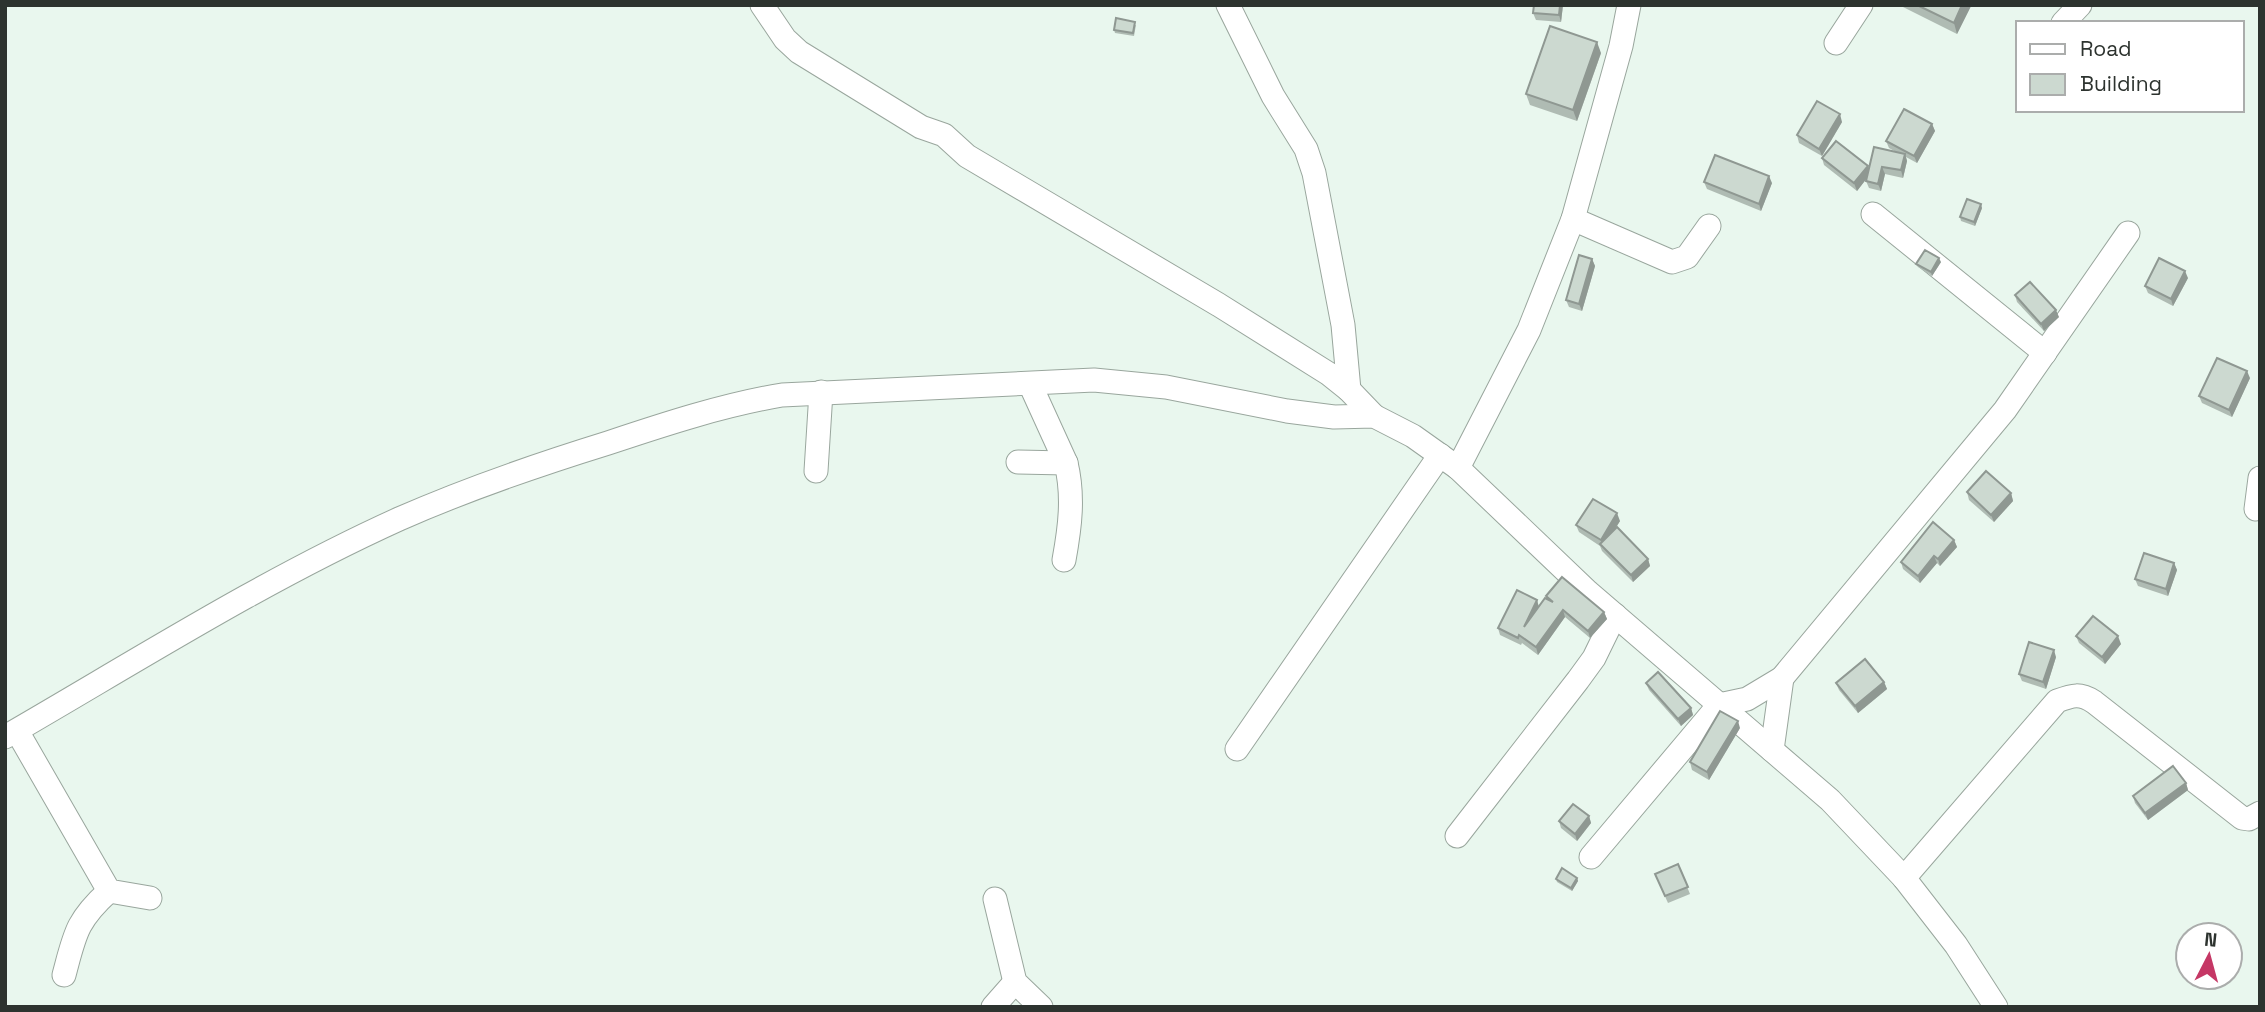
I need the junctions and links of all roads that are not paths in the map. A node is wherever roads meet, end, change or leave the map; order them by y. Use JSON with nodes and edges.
{"nodes":[{"id":1,"x":762,"y":5,"type":"edge"},
{"id":2,"x":1228,"y":5,"type":"edge"},
{"id":3,"x":1629,"y":5,"type":"edge"},
{"id":4,"x":1861,"y":5,"type":"edge"},
{"id":5,"x":2080,"y":5,"type":"edge"},
{"id":6,"x":2065,"y":21,"type":"edge"},
{"id":7,"x":1836,"y":43,"type":"dead end"},
{"id":8,"x":1873,"y":214,"type":"dead end"},
{"id":9,"x":1573,"y":219,"type":"junction"},
{"id":10,"x":1709,"y":226,"type":"dead end"},
{"id":11,"x":2128,"y":233,"type":"dead end"},
{"id":12,"x":2045,"y":353,"type":"junction"},
{"id":13,"x":1030,"y":384,"type":"junction"},
{"id":14,"x":1349,"y":390,"type":"junction"},
{"id":15,"x":821,"y":392,"type":"junction"},
{"id":16,"x":1374,"y":416,"type":"junction"},
{"id":17,"x":1449,"y":461,"type":"junction"},
{"id":18,"x":1018,"y":462,"type":"dead end"},
{"id":19,"x":1066,"y":463,"type":"junction"},
{"id":20,"x":816,"y":471,"type":"dead end"},
{"id":21,"x":2260,"y":478,"type":"edge"},
{"id":22,"x":2256,"y":509,"type":"dead end"},
{"id":23,"x":1064,"y":560,"type":"dead end"},
{"id":24,"x":1615,"y":615,"type":"junction"},
{"id":25,"x":1782,"y":678,"type":"junction"},
{"id":26,"x":1719,"y":705,"type":"junction"},
{"id":27,"x":11,"y":734,"type":"edge"},
{"id":28,"x":1237,"y":749,"type":"dead end"},
{"id":29,"x":1772,"y":750,"type":"junction"},
{"id":30,"x":2260,"y":813,"type":"edge"},
{"id":31,"x":1457,"y":836,"type":"dead end"},
{"id":32,"x":1591,"y":857,"type":"dead end"},
{"id":33,"x":1905,"y":878,"type":"junction"},
{"id":34,"x":108,"y":891,"type":"junction"},
{"id":35,"x":150,"y":898,"type":"dead end"},
{"id":36,"x":995,"y":899,"type":"dead end"},
{"id":37,"x":64,"y":975,"type":"dead end"},
{"id":38,"x":1015,"y":982,"type":"junction"},
{"id":39,"x":993,"y":1007,"type":"edge"},
{"id":40,"x":1041,"y":1007,"type":"edge"},
{"id":41,"x":1996,"y":1007,"type":"edge"}],
"edges":[{"from":1,"to":14,"type":"street"},
{"from":2,"to":14,"type":"street"},
{"from":3,"to":9,"type":"street"},
{"from":4,"to":7,"type":"street"},
{"from":5,"to":6,"type":"street"},
{"from":8,"to":12,"type":"street"},
{"from":9,"to":10,"type":"street"},
{"from":9,"to":17,"type":"street"},
{"from":11,"to":12,"type":"street"},
{"from":12,"to":25,"type":"street"},
{"from":13,"to":15,"type":"street"},
{"from":13,"to":16,"type":"street"},
{"from":13,"to":19,"type":"street"},
{"from":14,"to":16,"type":"street"},
{"from":15,"to":20,"type":"street"},
{"from":15,"to":27,"type":"street"},
{"from":16,"to":17,"type":"street"},
{"from":17,"to":24,"type":"street"},
{"from":17,"to":28,"type":"street"},
{"from":18,"to":19,"type":"street"},
{"from":19,"to":23,"type":"street"},
{"from":21,"to":22,"type":"street"},
{"from":24,"to":26,"type":"street"},
{"from":24,"to":31,"type":"street"},
{"from":25,"to":26,"type":"street"},
{"from":25,"to":29,"type":"street"},
{"from":26,"to":29,"type":"street"},
{"from":26,"to":32,"type":"street"},
{"from":27,"to":34,"type":"street"},
{"from":29,"to":33,"type":"street"},
{"from":30,"to":33,"type":"street"},
{"from":33,"to":41,"type":"street"},
{"from":34,"to":35,"type":"street"},
{"from":34,"to":37,"type":"street"},
{"from":36,"to":38,"type":"street"},
{"from":38,"to":39,"type":"street"},
{"from":38,"to":40,"type":"street"}]}
